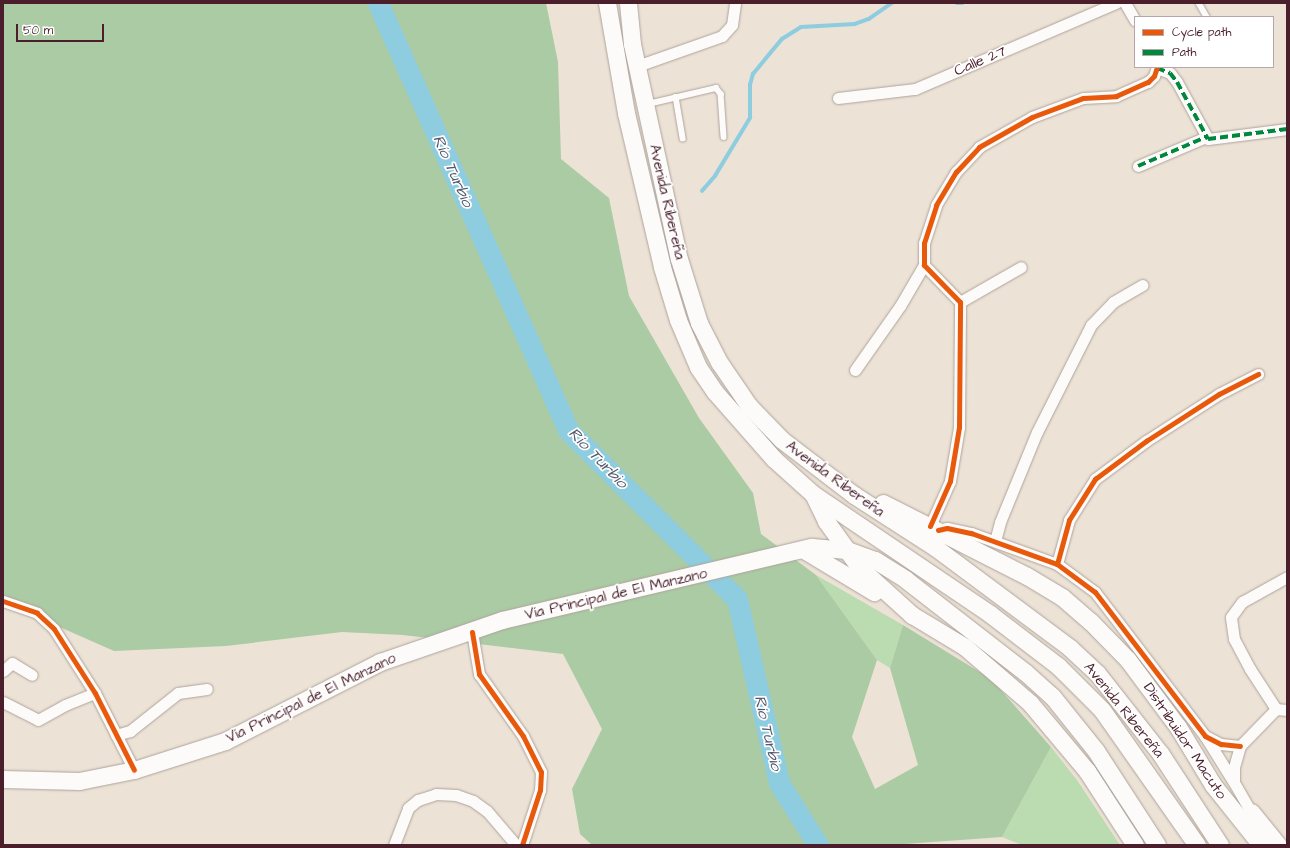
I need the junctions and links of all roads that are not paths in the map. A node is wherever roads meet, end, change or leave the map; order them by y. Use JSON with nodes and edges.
{"nodes":[{"id":1,"x":607,"y":3,"type":"edge"},
{"id":2,"x":735,"y":3,"type":"edge"},
{"id":3,"x":1116,"y":3,"type":"edge"},
{"id":4,"x":1125,"y":3,"type":"edge"},
{"id":5,"x":1199,"y":3,"type":"edge"},
{"id":6,"x":630,"y":6,"type":"edge"},
{"id":7,"x":1206,"y":16,"type":"edge"},
{"id":8,"x":1134,"y":18,"type":"edge"},
{"id":9,"x":637,"y":66,"type":"junction"},
{"id":10,"x":1157,"y":68,"type":"edge"},
{"id":11,"x":1159,"y":68,"type":"edge"},
{"id":12,"x":676,"y":97,"type":"junction"},
{"id":13,"x":838,"y":98,"type":"dead end"},
{"id":14,"x":645,"y":105,"type":"junction"},
{"id":15,"x":1287,"y":129,"type":"edge"},
{"id":16,"x":724,"y":136,"type":"dead end"},
{"id":17,"x":1206,"y":137,"type":"junction"},
{"id":18,"x":683,"y":138,"type":"dead end"},
{"id":19,"x":1138,"y":166,"type":"dead end"},
{"id":20,"x":924,"y":266,"type":"junction"},
{"id":21,"x":1021,"y":266,"type":"dead end"},
{"id":22,"x":1142,"y":285,"type":"dead end"},
{"id":23,"x":960,"y":302,"type":"junction"},
{"id":24,"x":855,"y":370,"type":"dead end"},
{"id":25,"x":1258,"y":374,"type":"dead end"},
{"id":26,"x":839,"y":483,"type":"junction"},
{"id":27,"x":813,"y":494,"type":"junction"},
{"id":28,"x":934,"y":528,"type":"junction"},
{"id":29,"x":994,"y":541,"type":"junction"},
{"id":30,"x":806,"y":550,"type":"junction"},
{"id":31,"x":847,"y":550,"type":"junction"},
{"id":32,"x":1057,"y":564,"type":"junction"},
{"id":33,"x":1287,"y":577,"type":"edge"},
{"id":34,"x":3,"y":601,"type":"edge"},
{"id":35,"x":912,"y":615,"type":"junction"},
{"id":36,"x":472,"y":632,"type":"junction"},
{"id":37,"x":1109,"y":640,"type":"junction"},
{"id":38,"x":1142,"y":654,"type":"junction"},
{"id":39,"x":3,"y":671,"type":"edge"},
{"id":40,"x":32,"y":675,"type":"dead end"},
{"id":41,"x":207,"y":688,"type":"dead end"},
{"id":42,"x":95,"y":693,"type":"junction"},
{"id":43,"x":3,"y":702,"type":"edge"},
{"id":44,"x":1282,"y":709,"type":"edge"},
{"id":45,"x":116,"y":735,"type":"junction"},
{"id":46,"x":1205,"y":736,"type":"junction"},
{"id":47,"x":1240,"y":746,"type":"junction"},
{"id":48,"x":134,"y":770,"type":"junction"},
{"id":49,"x":3,"y":780,"type":"edge"},
{"id":50,"x":1234,"y":782,"type":"junction"},
{"id":51,"x":1251,"y":812,"type":"junction"},
{"id":52,"x":1256,"y":841,"type":"edge"},
{"id":53,"x":394,"y":845,"type":"edge"},
{"id":54,"x":516,"y":845,"type":"edge"},
{"id":55,"x":522,"y":845,"type":"edge"},
{"id":56,"x":1135,"y":845,"type":"edge"},
{"id":57,"x":1157,"y":845,"type":"edge"},
{"id":58,"x":1196,"y":845,"type":"edge"},
{"id":59,"x":1220,"y":845,"type":"edge"},
{"id":60,"x":1278,"y":845,"type":"edge"}],
"edges":[{"from":1,"to":27,"type":"main road","name":"Avenida Ribereña"},
{"from":2,"to":9,"type":"street"},
{"from":3,"to":13,"type":"street","name":"Calle 27"},
{"from":4,"to":8,"type":"street"},
{"from":5,"to":7,"type":"lane"},
{"from":6,"to":9,"type":"main road","name":"Avenida Ribereña"},
{"from":9,"to":14,"type":"main road","name":"Avenida Ribereña"},
{"from":10,"to":20,"type":"street"},
{"from":11,"to":17,"type":"street"},
{"from":12,"to":14,"type":"lane"},
{"from":12,"to":16,"type":"lane"},
{"from":12,"to":18,"type":"lane"},
{"from":14,"to":26,"type":"main road","name":"Avenida Ribereña"},
{"from":15,"to":17,"type":"street"},
{"from":17,"to":19,"type":"street"},
{"from":20,"to":23,"type":"street"},
{"from":20,"to":24,"type":"street"},
{"from":21,"to":23,"type":"street"},
{"from":22,"to":29,"type":"street"},
{"from":23,"to":28,"type":"street"},
{"from":25,"to":32,"type":"street"},
{"from":26,"to":28,"type":"main road","name":"Distribuidor Macuto"},
{"from":26,"to":59,"type":"main road","name":"Avenida Ribereña"},
{"from":27,"to":30,"type":"main road"},
{"from":27,"to":31,"type":"main road"},
{"from":27,"to":58,"type":"main road","name":"Avenida Ribereña"},
{"from":28,"to":29,"type":"street"},
{"from":28,"to":37,"type":"main road","name":"Distribuidor Macuto"},
{"from":29,"to":32,"type":"street"},
{"from":30,"to":31,"type":"main road","name":"Vía Principal de El Manzano"},
{"from":30,"to":35,"type":"main road"},
{"from":30,"to":36,"type":"main road","name":"Vía Principal de El Manzano"},
{"from":31,"to":35,"type":"main road"},
{"from":31,"to":57,"type":"main road","name":"Vía Principal de El Manzano"},
{"from":32,"to":38,"type":"street"},
{"from":33,"to":44,"type":"street"},
{"from":34,"to":42,"type":"street"},
{"from":35,"to":56,"type":"main road"},
{"from":36,"to":48,"type":"main road","name":"Vía Principal de El Manzano"},
{"from":36,"to":55,"type":"street"},
{"from":37,"to":38,"type":"street"},
{"from":37,"to":52,"type":"main road","name":"Distribuidor Macuto"},
{"from":38,"to":46,"type":"street"},
{"from":39,"to":40,"type":"street"},
{"from":41,"to":45,"type":"street"},
{"from":42,"to":43,"type":"street"},
{"from":42,"to":45,"type":"street"},
{"from":44,"to":47,"type":"street"},
{"from":45,"to":48,"type":"street"},
{"from":46,"to":47,"type":"street"},
{"from":46,"to":50,"type":"street"},
{"from":47,"to":50,"type":"street"},
{"from":48,"to":49,"type":"main road","name":"Vía Principal de El Manzano"},
{"from":50,"to":51,"type":"street"},
{"from":51,"to":52,"type":"street"},
{"from":51,"to":60,"type":"main road"},
{"from":53,"to":54,"type":"street"}]}
